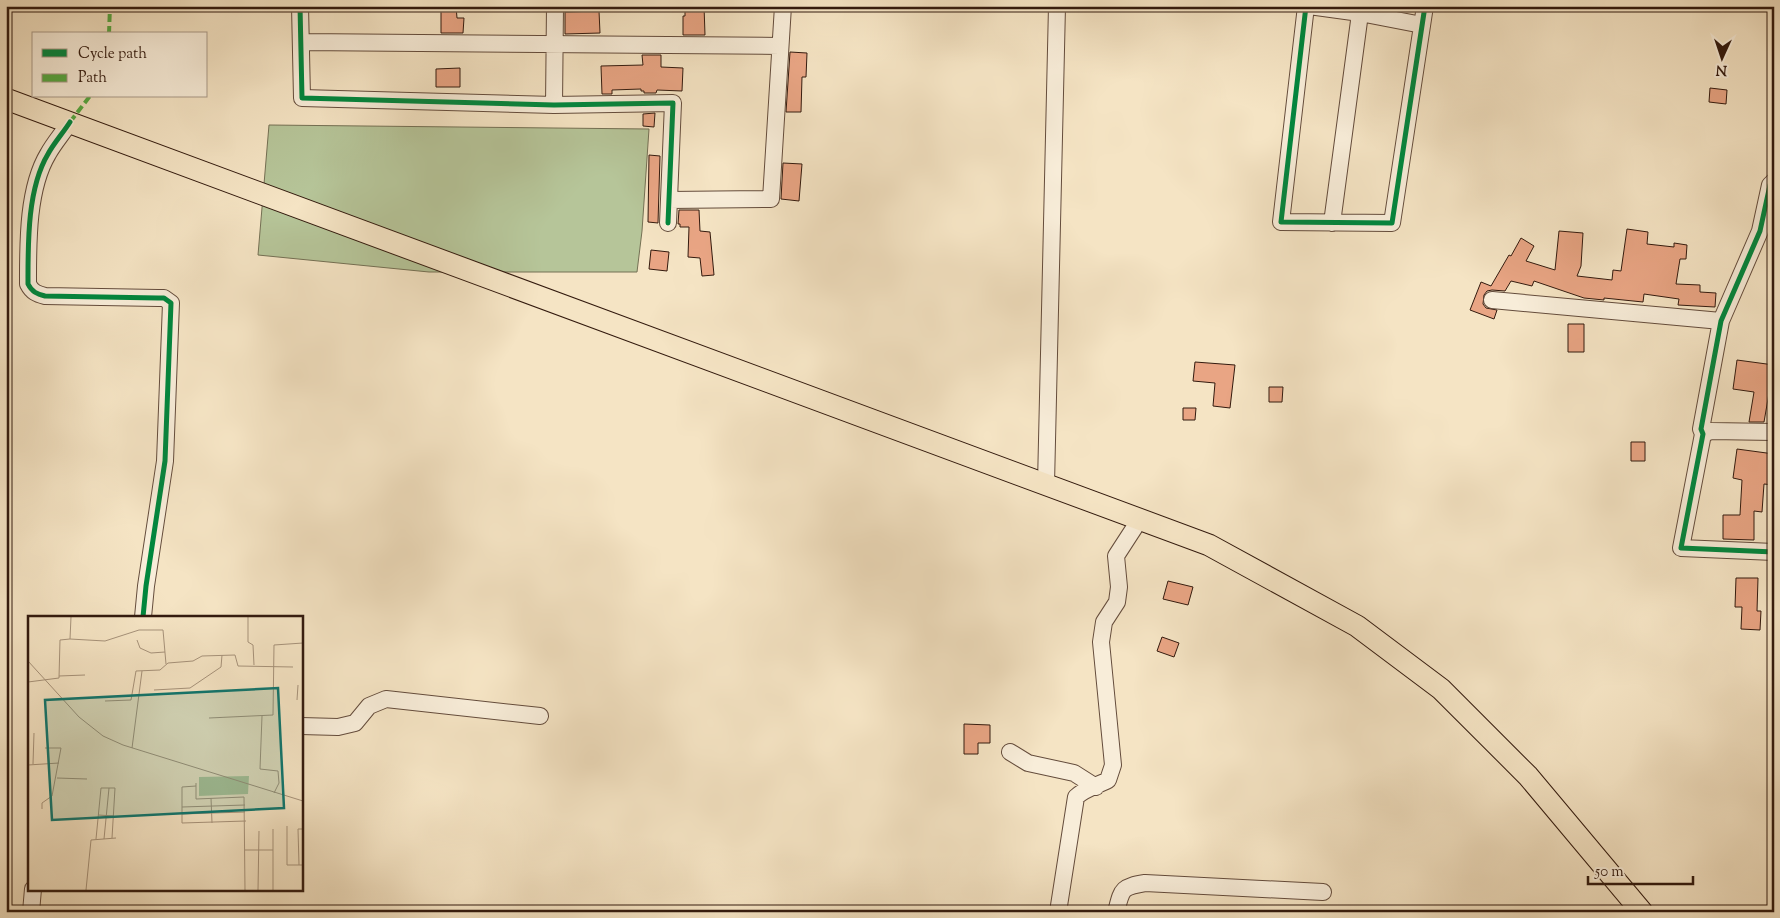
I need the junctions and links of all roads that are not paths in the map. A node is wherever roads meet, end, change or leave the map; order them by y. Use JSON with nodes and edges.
{"nodes":[{"id":1,"x":300,"y":6,"type":"edge"},
{"id":2,"x":554,"y":6,"type":"edge"},
{"id":3,"x":783,"y":6,"type":"edge"},
{"id":4,"x":1057,"y":6,"type":"edge"},
{"id":5,"x":1307,"y":6,"type":"edge"},
{"id":6,"x":1425,"y":6,"type":"edge"},
{"id":7,"x":1361,"y":10,"type":"edge"},
{"id":8,"x":1422,"y":25,"type":"junction"},
{"id":9,"x":301,"y":42,"type":"junction"},
{"id":10,"x":554,"y":44,"type":"junction"},
{"id":11,"x":780,"y":46,"type":"junction"},
{"id":12,"x":6,"y":99,"type":"edge"},
{"id":13,"x":554,"y":104,"type":"junction"},
{"id":14,"x":70,"y":122,"type":"junction"},
{"id":15,"x":1774,"y":182,"type":"edge"},
{"id":16,"x":669,"y":200,"type":"junction"},
{"id":17,"x":1332,"y":223,"type":"junction"},
{"id":18,"x":668,"y":224,"type":"dead end"},
{"id":19,"x":1492,"y":300,"type":"dead end"},
{"id":20,"x":1721,"y":321,"type":"junction"},
{"id":21,"x":1774,"y":432,"type":"edge"},
{"id":22,"x":1703,"y":434,"type":"junction"},
{"id":23,"x":1046,"y":484,"type":"junction"},
{"id":24,"x":1140,"y":519,"type":"junction"},
{"id":25,"x":1774,"y":552,"type":"edge"},
{"id":26,"x":143,"y":616,"type":"edge"},
{"id":27,"x":540,"y":716,"type":"dead end"},
{"id":28,"x":302,"y":726,"type":"edge"},
{"id":29,"x":1010,"y":752,"type":"dead end"},
{"id":30,"x":1096,"y":787,"type":"junction"},
{"id":31,"x":34,"y":890,"type":"edge"},
{"id":32,"x":1323,"y":892,"type":"dead end"},
{"id":33,"x":31,"y":912,"type":"edge"},
{"id":34,"x":1058,"y":912,"type":"edge"},
{"id":35,"x":1116,"y":912,"type":"edge"},
{"id":36,"x":1642,"y":912,"type":"edge"}],
"edges":[{"from":1,"to":9,"type":"street"},
{"from":2,"to":10,"type":"street"},
{"from":3,"to":11,"type":"street"},
{"from":4,"to":23,"type":"street"},
{"from":5,"to":7,"type":"street"},
{"from":5,"to":17,"type":"street"},
{"from":6,"to":8,"type":"street"},
{"from":7,"to":8,"type":"street"},
{"from":7,"to":17,"type":"street"},
{"from":8,"to":17,"type":"street"},
{"from":9,"to":10,"type":"street"},
{"from":9,"to":13,"type":"street"},
{"from":10,"to":11,"type":"street"},
{"from":10,"to":13,"type":"street"},
{"from":11,"to":16,"type":"street"},
{"from":12,"to":14,"type":"main road"},
{"from":13,"to":16,"type":"street"},
{"from":14,"to":23,"type":"main road"},
{"from":14,"to":26,"type":"street"},
{"from":15,"to":20,"type":"street"},
{"from":16,"to":18,"type":"street"},
{"from":19,"to":20,"type":"street"},
{"from":20,"to":22,"type":"street"},
{"from":21,"to":22,"type":"street"},
{"from":22,"to":25,"type":"street"},
{"from":23,"to":24,"type":"main road"},
{"from":24,"to":30,"type":"street"},
{"from":24,"to":36,"type":"main road"},
{"from":27,"to":28,"type":"street"},
{"from":29,"to":30,"type":"street"},
{"from":30,"to":34,"type":"street"},
{"from":31,"to":33,"type":"street"},
{"from":32,"to":35,"type":"street"}]}
